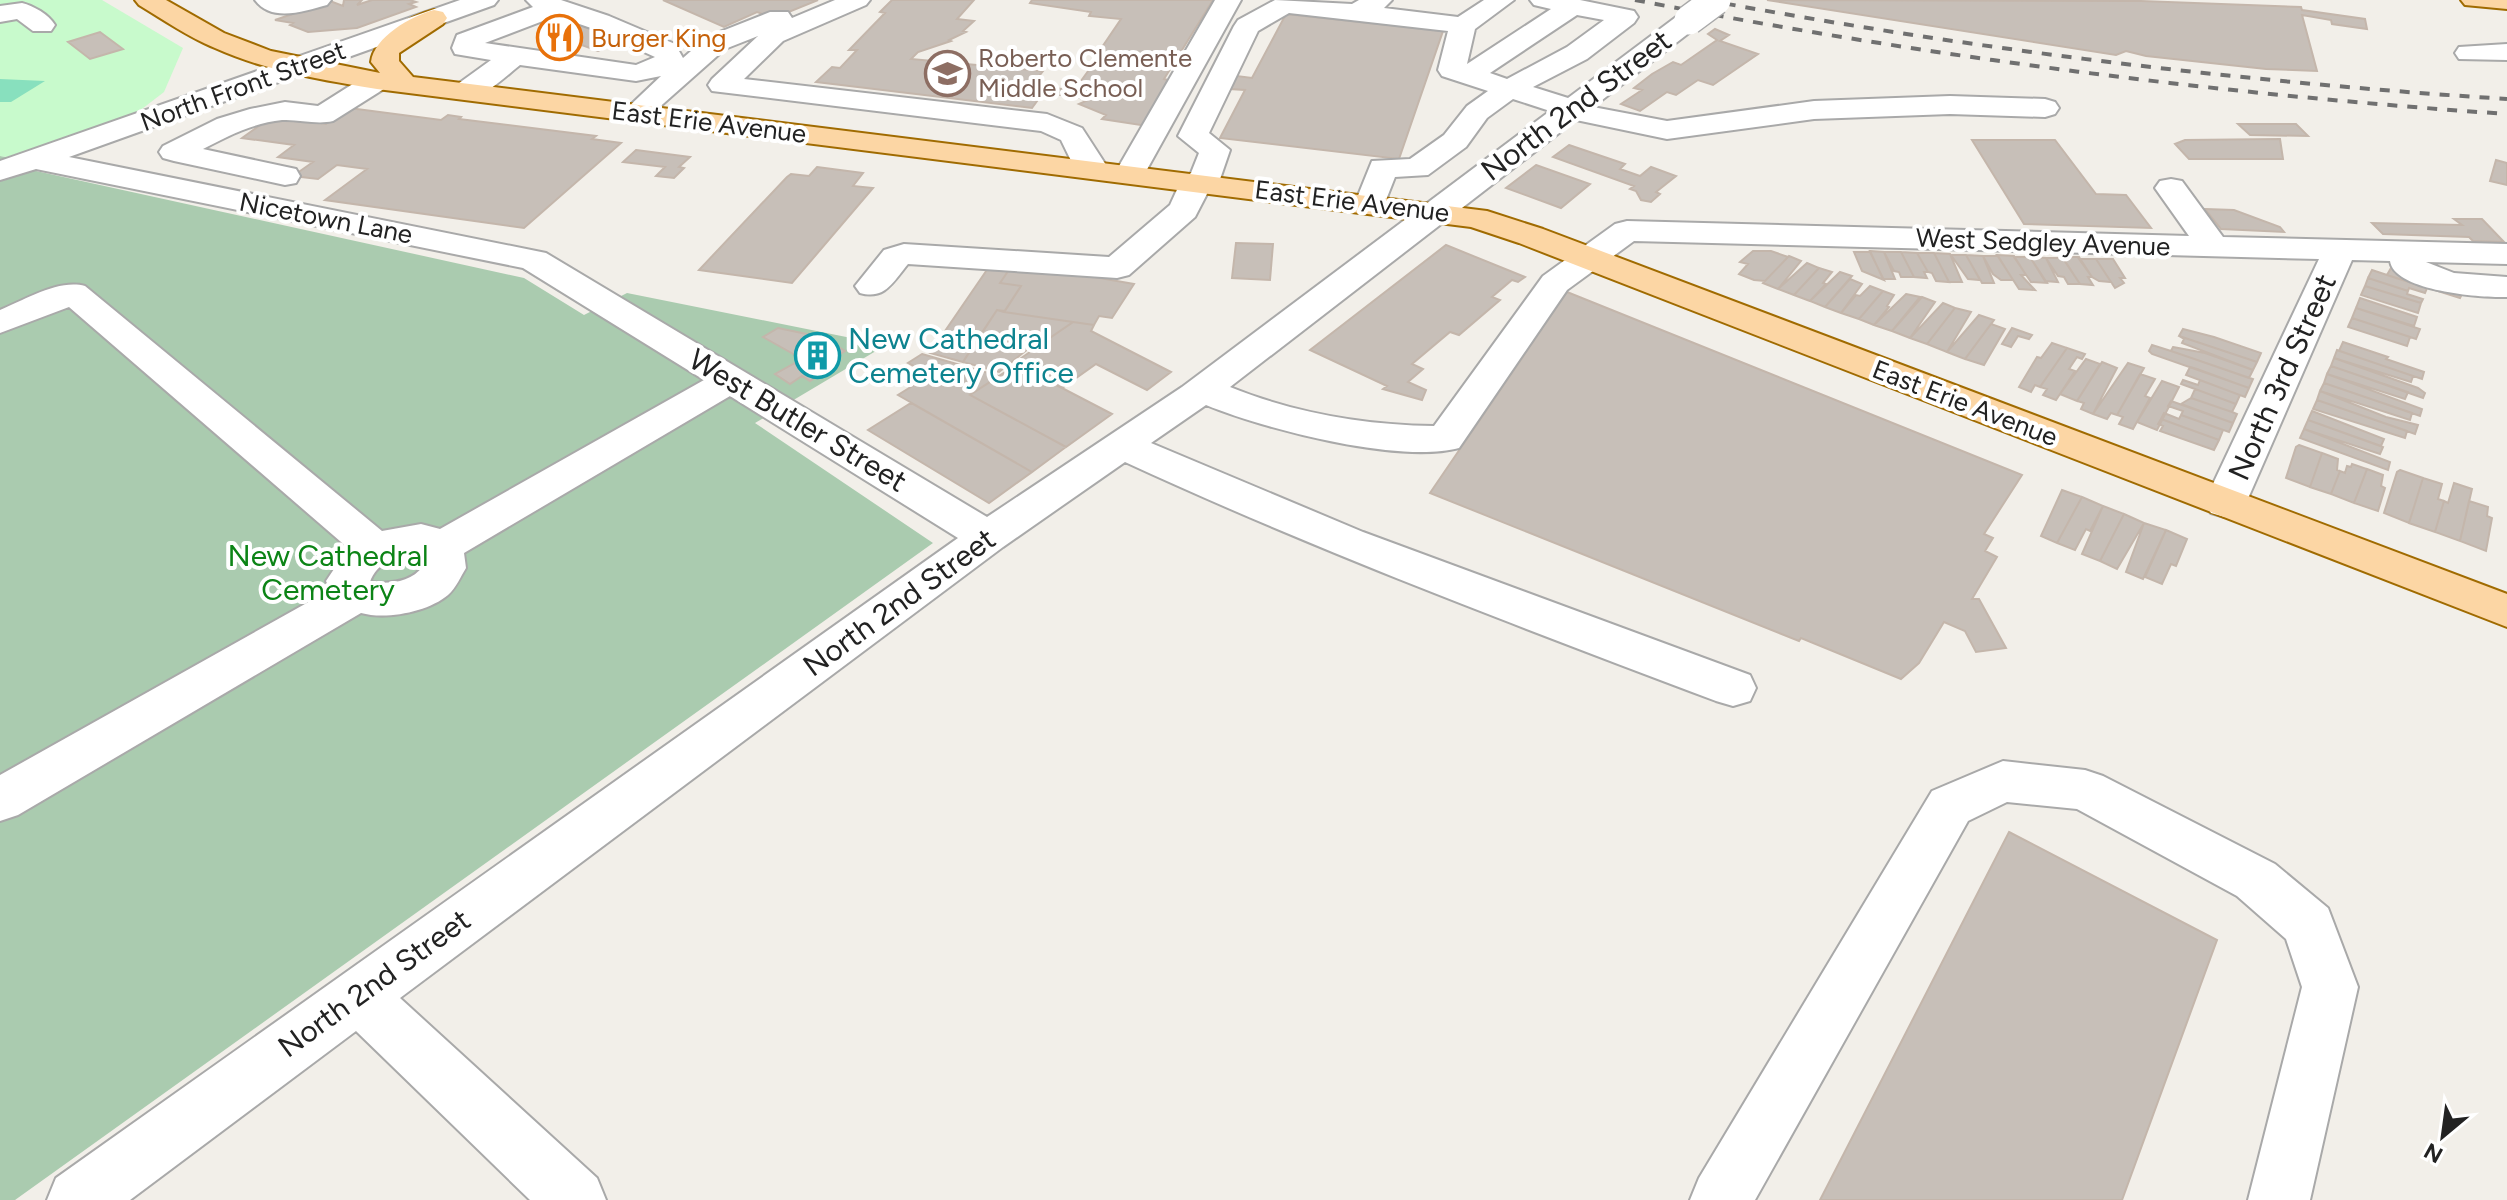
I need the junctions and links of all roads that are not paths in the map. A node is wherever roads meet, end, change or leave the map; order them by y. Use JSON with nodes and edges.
{"nodes":[{"id":1,"x":148,"y":0,"type":"edge"},
{"id":2,"x":268,"y":0,"type":"edge"},
{"id":3,"x":318,"y":0,"type":"edge"},
{"id":4,"x":485,"y":0,"type":"edge"},
{"id":5,"x":824,"y":0,"type":"edge"},
{"id":6,"x":858,"y":0,"type":"edge"},
{"id":7,"x":1228,"y":0,"type":"edge"},
{"id":8,"x":1428,"y":0,"type":"edge"},
{"id":9,"x":1501,"y":0,"type":"edge"},
{"id":10,"x":1543,"y":0,"type":"edge"},
{"id":11,"x":1716,"y":0,"type":"edge"},
{"id":12,"x":2474,"y":0,"type":"edge"},
{"id":13,"x":2507,"y":1,"type":"edge"},
{"id":14,"x":547,"y":4,"type":"edge"},
{"id":15,"x":1367,"y":6,"type":"edge"},
{"id":16,"x":1573,"y":6,"type":"junction"},
{"id":17,"x":0,"y":14,"type":"edge"},
{"id":18,"x":1401,"y":17,"type":"junction"},
{"id":19,"x":434,"y":18,"type":"junction"},
{"id":20,"x":42,"y":25,"type":"dead end"},
{"id":21,"x":1463,"y":25,"type":"junction"},
{"id":22,"x":689,"y":31,"type":"dead end"},
{"id":23,"x":716,"y":43,"type":"junction"},
{"id":24,"x":806,"y":51,"type":"dead end"},
{"id":25,"x":2507,"y":52,"type":"edge"},
{"id":26,"x":2469,"y":53,"type":"dead end"},
{"id":27,"x":515,"y":56,"type":"junction"},
{"id":28,"x":298,"y":66,"type":"junction"},
{"id":29,"x":593,"y":67,"type":"junction"},
{"id":30,"x":785,"y":71,"type":"dead end"},
{"id":31,"x":1469,"y":75,"type":"junction"},
{"id":32,"x":390,"y":83,"type":"junction"},
{"id":33,"x":1509,"y":89,"type":"junction"},
{"id":34,"x":763,"y":91,"type":"junction"},
{"id":35,"x":465,"y":92,"type":"junction"},
{"id":36,"x":548,"y":102,"type":"junction"},
{"id":37,"x":2045,"y":108,"type":"dead end"},
{"id":38,"x":1571,"y":109,"type":"junction"},
{"id":39,"x":636,"y":113,"type":"junction"},
{"id":40,"x":736,"y":125,"type":"junction"},
{"id":41,"x":34,"y":159,"type":"junction"},
{"id":42,"x":1089,"y":168,"type":"junction"},
{"id":43,"x":0,"y":171,"type":"edge"},
{"id":44,"x":1130,"y":173,"type":"junction"},
{"id":45,"x":285,"y":176,"type":"dead end"},
{"id":46,"x":1200,"y":182,"type":"junction"},
{"id":47,"x":2171,"y":188,"type":"dead end"},
{"id":48,"x":1371,"y":203,"type":"junction"},
{"id":49,"x":1436,"y":211,"type":"junction"},
{"id":50,"x":2214,"y":247,"type":"junction"},
{"id":51,"x":2340,"y":250,"type":"junction"},
{"id":52,"x":2391,"y":252,"type":"junction"},
{"id":53,"x":2507,"y":254,"type":"edge"},
{"id":54,"x":1589,"y":259,"type":"junction"},
{"id":55,"x":872,"y":286,"type":"dead end"},
{"id":56,"x":2507,"y":287,"type":"edge"},
{"id":57,"x":607,"y":304,"type":"joint"},
{"id":58,"x":0,"y":322,"type":"edge"},
{"id":59,"x":731,"y":380,"type":"junction"},
{"id":60,"x":1202,"y":389,"type":"junction"},
{"id":61,"x":1121,"y":445,"type":"junction"},
{"id":62,"x":2225,"y":503,"type":"junction"},
{"id":63,"x":988,"y":537,"type":"junction"},
{"id":64,"x":442,"y":547,"type":"junction"},
{"id":65,"x":376,"y":549,"type":"junction"},
{"id":66,"x":355,"y":596,"type":"junction"},
{"id":67,"x":2507,"y":611,"type":"edge"},
{"id":68,"x":1733,"y":688,"type":"dead end"},
{"id":69,"x":0,"y":800,"type":"edge"},
{"id":70,"x":357,"y":995,"type":"junction"},
{"id":71,"x":78,"y":1200,"type":"edge"},
{"id":72,"x":575,"y":1200,"type":"edge"},
{"id":73,"x":1721,"y":1200,"type":"edge"},
{"id":74,"x":2279,"y":1200,"type":"edge"}],
"edges":[{"from":1,"to":28,"type":"main road","name":"East Erie Avenue"},
{"from":2,"to":3,"type":"street"},
{"from":4,"to":19,"type":"street","name":"North Front Street"},
{"from":5,"to":23,"type":"street"},
{"from":6,"to":24,"type":"street"},
{"from":6,"to":34,"type":"street"},
{"from":7,"to":44,"type":"street"},
{"from":8,"to":18,"type":"street"},
{"from":9,"to":21,"type":"street"},
{"from":10,"to":16,"type":"street"},
{"from":11,"to":38,"type":"street","name":"North 2nd Street","bridge":true},
{"from":12,"to":13,"type":"main road"},
{"from":14,"to":27,"type":"street"},
{"from":14,"to":29,"type":"street"},
{"from":15,"to":18,"type":"street"},
{"from":15,"to":46,"type":"street"},
{"from":16,"to":31,"type":"street"},
{"from":16,"to":33,"type":"street"},
{"from":17,"to":20,"type":"street"},
{"from":18,"to":21,"type":"street"},
{"from":19,"to":28,"type":"street","name":"North Front Street"},
{"from":19,"to":32,"type":"main road"},
{"from":21,"to":31,"type":"street"},
{"from":22,"to":23,"type":"street"},
{"from":23,"to":39,"type":"street"},
{"from":25,"to":26,"type":"street"},
{"from":27,"to":29,"type":"street"},
{"from":27,"to":35,"type":"street"},
{"from":28,"to":32,"type":"main road","name":"East Erie Avenue"},
{"from":28,"to":41,"type":"street","name":"North Front Street"},
{"from":29,"to":36,"type":"street"},
{"from":30,"to":34,"type":"street"},
{"from":31,"to":33,"type":"street"},
{"from":32,"to":35,"type":"main road","name":"East Erie Avenue"},
{"from":32,"to":45,"type":"street"},
{"from":33,"to":38,"type":"street"},
{"from":33,"to":48,"type":"street"},
{"from":34,"to":40,"type":"street"},
{"from":34,"to":42,"type":"street"},
{"from":35,"to":36,"type":"main road","name":"East Erie Avenue"},
{"from":36,"to":39,"type":"main road","name":"East Erie Avenue"},
{"from":37,"to":38,"type":"street"},
{"from":38,"to":49,"type":"street","name":"North 2nd Street"},
{"from":39,"to":40,"type":"main road","name":"East Erie Avenue"},
{"from":40,"to":42,"type":"main road","name":"East Erie Avenue"},
{"from":41,"to":43,"type":"street","name":"North Front Street"},
{"from":41,"to":57,"type":"street","name":"Nicetown Lane"},
{"from":42,"to":44,"type":"main road","name":"East Erie Avenue"},
{"from":44,"to":46,"type":"main road","name":"East Erie Avenue"},
{"from":46,"to":48,"type":"main road","name":"East Erie Avenue"},
{"from":46,"to":55,"type":"street"},
{"from":47,"to":50,"type":"street"},
{"from":48,"to":49,"type":"main road","name":"East Erie Avenue"},
{"from":49,"to":54,"type":"main road","name":"East Erie Avenue"},
{"from":49,"to":60,"type":"street","name":"North 2nd Street"},
{"from":50,"to":51,"type":"street","name":"West Sedgley Avenue"},
{"from":50,"to":54,"type":"street","name":"West Sedgley Avenue"},
{"from":51,"to":52,"type":"street","name":"West Sedgley Avenue"},
{"from":51,"to":62,"type":"street","name":"North 3rd Street"},
{"from":52,"to":53,"type":"street","name":"West Sedgley Avenue"},
{"from":52,"to":56,"type":"street"},
{"from":54,"to":60,"type":"street","name":"West Sedgley Avenue"},
{"from":54,"to":62,"type":"main road","name":"East Erie Avenue"},
{"from":57,"to":59,"type":"street","name":"West Butler Street"},
{"from":58,"to":65,"type":"street"},
{"from":59,"to":63,"type":"street","name":"West Butler Street"},
{"from":59,"to":64,"type":"street"},
{"from":60,"to":61,"type":"street","name":"North 2nd Street"},
{"from":61,"to":63,"type":"street","name":"North 2nd Street"},
{"from":61,"to":68,"type":"street"},
{"from":62,"to":67,"type":"main road","name":"East Erie Avenue"},
{"from":63,"to":70,"type":"street","name":"North 2nd Street"},
{"from":64,"to":65,"type":"street"},
{"from":64,"to":66,"type":"street"},
{"from":65,"to":66,"type":"street"},
{"from":66,"to":69,"type":"street"},
{"from":70,"to":71,"type":"street","name":"North 2nd Street"},
{"from":70,"to":72,"type":"street"},
{"from":73,"to":74,"type":"street"}]}
